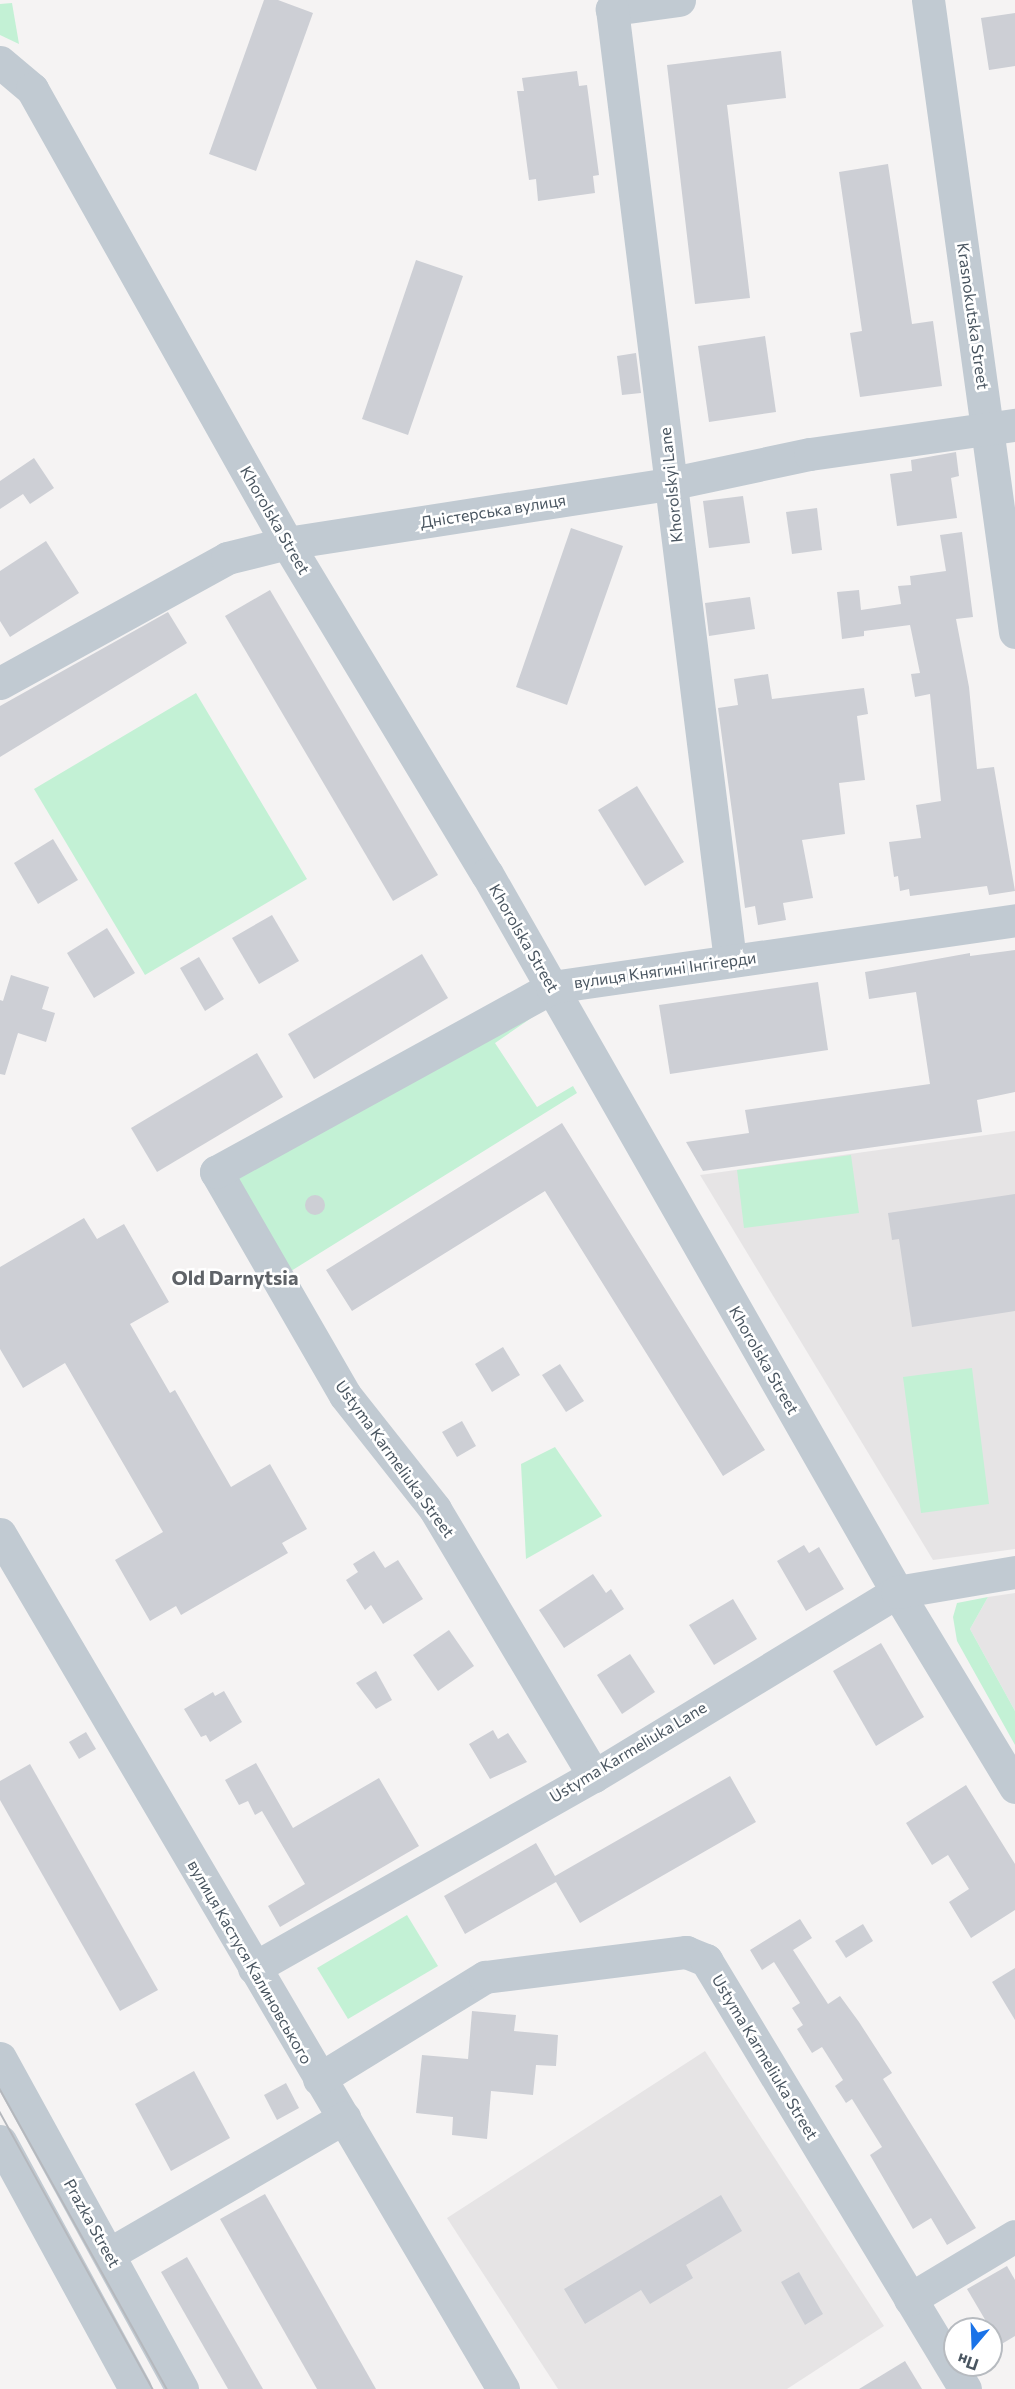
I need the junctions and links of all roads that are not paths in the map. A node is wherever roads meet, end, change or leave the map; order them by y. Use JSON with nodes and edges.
{"nodes":[{"id":1,"x":679,"y":0,"type":"edge"},
{"id":2,"x":928,"y":0,"type":"edge"},
{"id":3,"x":0,"y":62,"type":"edge"},
{"id":4,"x":1002,"y":427,"type":"edge"},
{"id":5,"x":673,"y":483,"type":"junction"},
{"id":6,"x":287,"y":543,"type":"junction"},
{"id":7,"x":1015,"y":632,"type":"edge"},
{"id":8,"x":0,"y":683,"type":"edge"},
{"id":9,"x":1015,"y":920,"type":"edge"},
{"id":10,"x":730,"y":960,"type":"junction"},
{"id":11,"x":552,"y":987,"type":"junction"},
{"id":12,"x":216,"y":1172,"type":"joint"},
{"id":13,"x":0,"y":1534,"type":"edge"},
{"id":14,"x":1015,"y":1572,"type":"edge"},
{"id":15,"x":897,"y":1592,"type":"junction"},
{"id":16,"x":594,"y":1776,"type":"junction"},
{"id":17,"x":1015,"y":1787,"type":"edge"},
{"id":18,"x":254,"y":1968,"type":"junction"},
{"id":19,"x":0,"y":2058,"type":"edge"},
{"id":20,"x":319,"y":2079,"type":"junction"},
{"id":21,"x":344,"y":2118,"type":"junction"},
{"id":22,"x":0,"y":2141,"type":"edge"},
{"id":23,"x":1015,"y":2236,"type":"edge"},
{"id":24,"x":109,"y":2254,"type":"junction"},
{"id":25,"x":910,"y":2299,"type":"junction"},
{"id":26,"x":135,"y":2389,"type":"edge"},
{"id":27,"x":183,"y":2389,"type":"edge"},
{"id":28,"x":502,"y":2389,"type":"edge"},
{"id":29,"x":965,"y":2389,"type":"edge"}],
"edges":[{"from":1,"to":5,"type":"street","name":"Khorolskyi Lane"},
{"from":2,"to":4,"type":"street","name":"Krasnokutska Street"},
{"from":3,"to":6,"type":"street","name":"Khorolska Street"},
{"from":4,"to":5,"type":"street","name":"Дністерська вулиця"},
{"from":4,"to":7,"type":"street","name":"Krasnokutska Street"},
{"from":5,"to":6,"type":"street","name":"Дністерська вулиця"},
{"from":5,"to":10,"type":"street","name":"Khorolskyi Lane"},
{"from":6,"to":8,"type":"street","name":"Дністерська вулиця"},
{"from":6,"to":11,"type":"street","name":"Khorolska Street"},
{"from":9,"to":10,"type":"street","name":"вулиця Княгині Інгігерди"},
{"from":10,"to":11,"type":"street","name":"вулиця Княгині Інгігерди"},
{"from":11,"to":12,"type":"street","name":"вулиця Княгині Інгігерди"},
{"from":11,"to":15,"type":"street","name":"Khorolska Street"},
{"from":12,"to":16,"type":"street","name":"Ustyma Karmeliuka Street"},
{"from":13,"to":18,"type":"street","name":"вулиця Кастуся Калиновського"},
{"from":14,"to":15,"type":"street","name":"Ustyma Karmeliuka Lane"},
{"from":15,"to":16,"type":"street","name":"Ustyma Karmeliuka Lane"},
{"from":15,"to":17,"type":"street","name":"Khorolska Street"},
{"from":16,"to":18,"type":"street","name":"Ustyma Karmeliuka Lane"},
{"from":18,"to":20,"type":"street","name":"вулиця Кастуся Калиновського"},
{"from":19,"to":24,"type":"street","name":"Prazka Street"},
{"from":20,"to":21,"type":"street","name":"вулиця Кастуся Калиновського"},
{"from":20,"to":25,"type":"street","name":"Ustyma Karmeliuka Street"},
{"from":21,"to":24,"type":"street"},
{"from":21,"to":28,"type":"street","name":"вулиця Кастуся Калиновського"},
{"from":22,"to":26,"type":"street"},
{"from":23,"to":25,"type":"street"},
{"from":24,"to":27,"type":"street","name":"Prazka Street"},
{"from":25,"to":29,"type":"street","name":"Ustyma Karmeliuka Street"}]}
